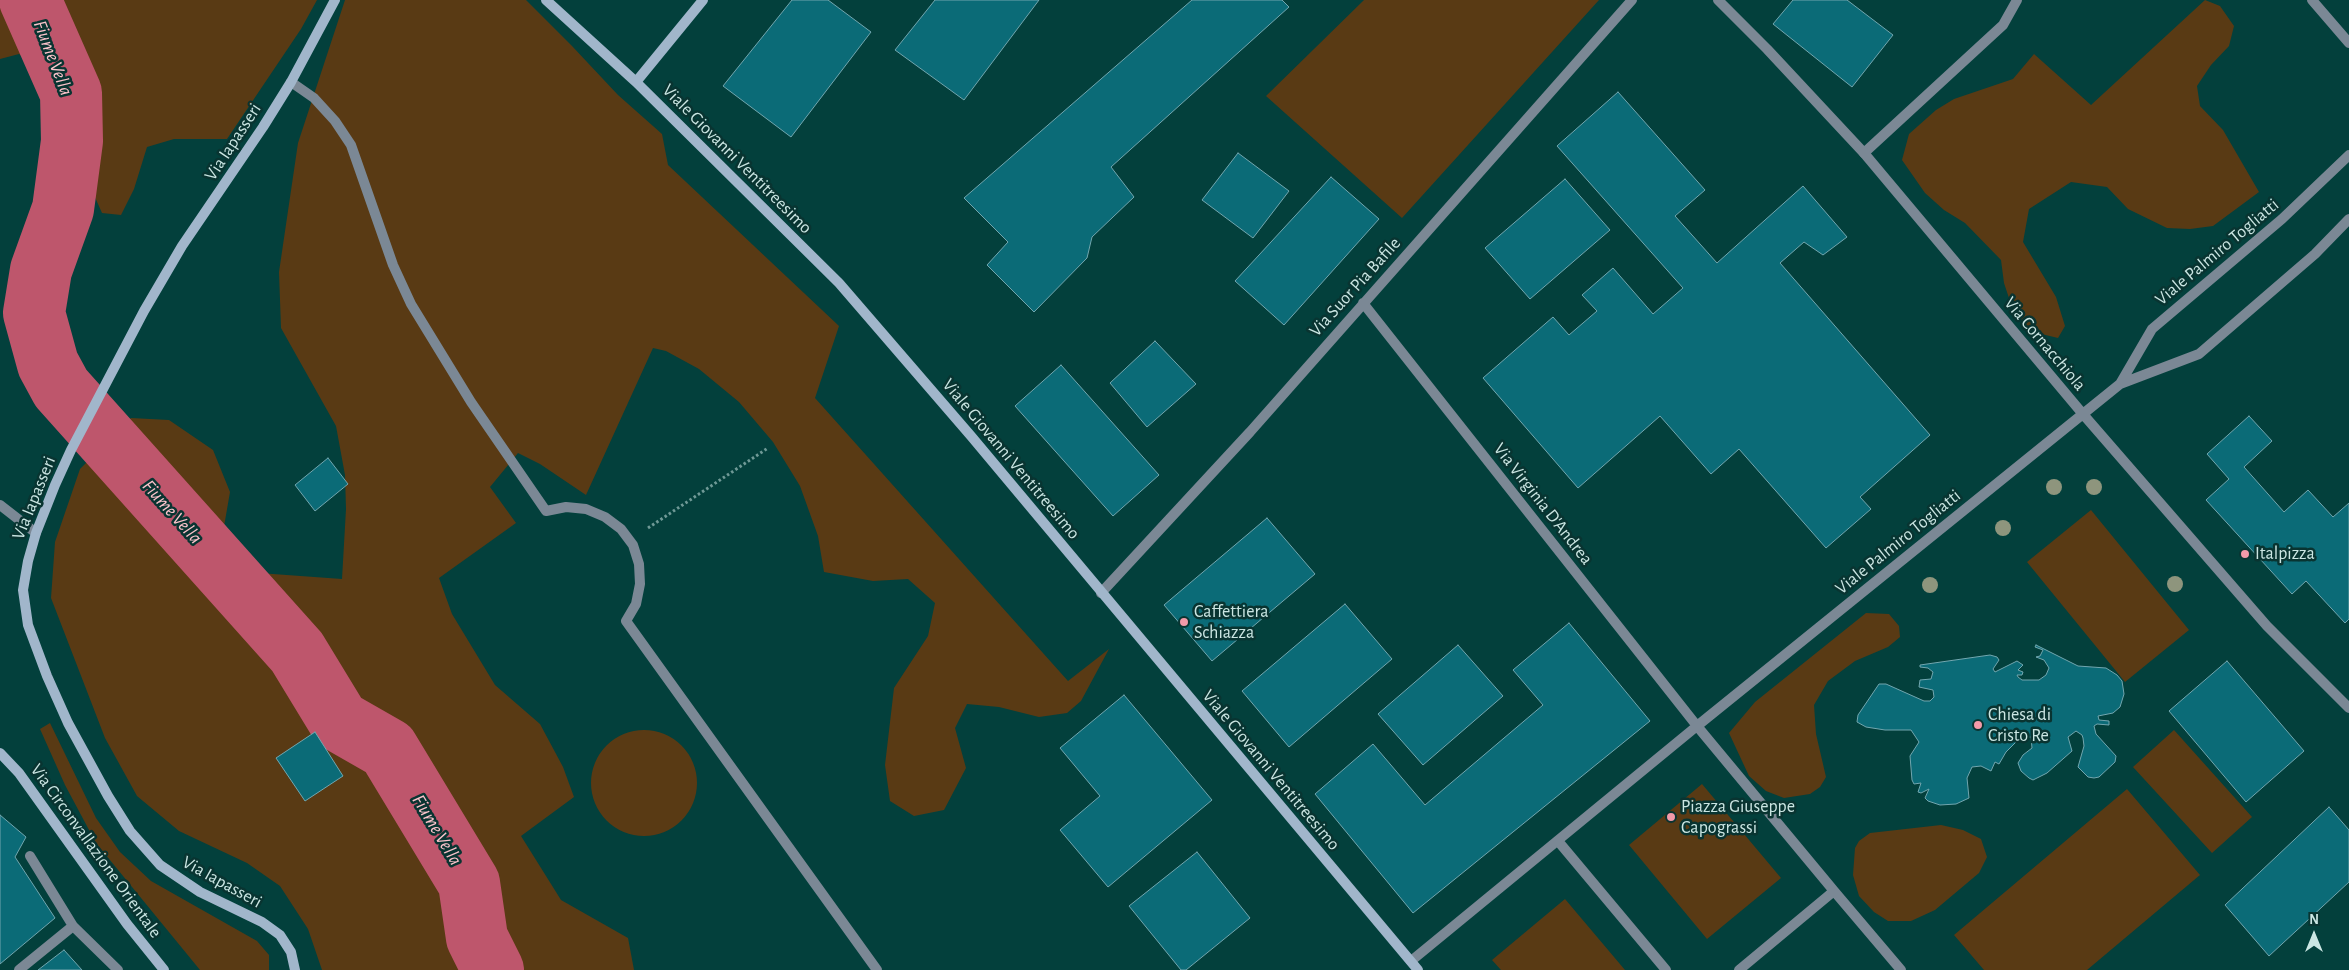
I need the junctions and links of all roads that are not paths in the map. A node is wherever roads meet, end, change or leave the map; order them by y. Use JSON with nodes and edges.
{"nodes":[{"id":1,"x":335,"y":0,"type":"edge"},
{"id":2,"x":546,"y":0,"type":"edge"},
{"id":3,"x":702,"y":0,"type":"edge"},
{"id":4,"x":1632,"y":0,"type":"edge"},
{"id":5,"x":1718,"y":0,"type":"edge"},
{"id":6,"x":2017,"y":0,"type":"edge"},
{"id":7,"x":2312,"y":0,"type":"edge"},
{"id":8,"x":2349,"y":43,"type":"edge"},
{"id":9,"x":291,"y":82,"type":"junction"},
{"id":10,"x":636,"y":82,"type":"junction"},
{"id":11,"x":1864,"y":153,"type":"junction"},
{"id":12,"x":2349,"y":155,"type":"edge"},
{"id":13,"x":2349,"y":219,"type":"edge"},
{"id":14,"x":1363,"y":303,"type":"junction"},
{"id":15,"x":2120,"y":384,"type":"junction"},
{"id":16,"x":2082,"y":413,"type":"junction"},
{"id":17,"x":0,"y":505,"type":"edge"},
{"id":18,"x":36,"y":533,"type":"junction"},
{"id":19,"x":1101,"y":593,"type":"junction"},
{"id":20,"x":2348,"y":706,"type":"edge"},
{"id":21,"x":1697,"y":726,"type":"junction"},
{"id":22,"x":0,"y":753,"type":"edge"},
{"id":23,"x":1558,"y":841,"type":"junction"},
{"id":24,"x":30,"y":856,"type":"dead end"},
{"id":25,"x":1834,"y":890,"type":"junction"},
{"id":26,"x":72,"y":926,"type":"junction"},
{"id":27,"x":1411,"y":961,"type":"junction"},
{"id":28,"x":19,"y":970,"type":"edge"},
{"id":29,"x":118,"y":970,"type":"edge"},
{"id":30,"x":164,"y":970,"type":"edge"},
{"id":31,"x":295,"y":970,"type":"edge"},
{"id":32,"x":877,"y":970,"type":"edge"},
{"id":33,"x":1418,"y":970,"type":"edge"},
{"id":34,"x":1666,"y":970,"type":"edge"},
{"id":35,"x":1739,"y":970,"type":"edge"},
{"id":36,"x":1901,"y":970,"type":"edge"}],
"edges":[{"from":1,"to":9,"type":"street","name":"Via Iapasseri"},
{"from":2,"to":10,"type":"street","name":"Viale Giovanni Ventitreesimo"},
{"from":3,"to":10,"type":"street"},
{"from":4,"to":14,"type":"street","name":"Via Suor Pia Bafile"},
{"from":5,"to":11,"type":"street","name":"Via Cornacchiola"},
{"from":6,"to":11,"type":"street"},
{"from":7,"to":8,"type":"street"},
{"from":9,"to":18,"type":"street","name":"Via Iapasseri"},
{"from":9,"to":32,"type":"street"},
{"from":10,"to":19,"type":"street","name":"Viale Giovanni Ventitreesimo"},
{"from":11,"to":16,"type":"street","name":"Via Cornacchiola"},
{"from":12,"to":15,"type":"street","name":"Viale Palmiro Togliatti"},
{"from":13,"to":15,"type":"street","name":"Viale Palmiro Togliatti"},
{"from":14,"to":19,"type":"street","name":"Via Suor Pia Bafile"},
{"from":14,"to":21,"type":"street","name":"Via Virginia D'Andrea"},
{"from":15,"to":16,"type":"street","name":"Viale Palmiro Togliatti"},
{"from":16,"to":20,"type":"street","name":"Via Cornacchiola"},
{"from":16,"to":21,"type":"street","name":"Viale Palmiro Togliatti"},
{"from":17,"to":18,"type":"street"},
{"from":18,"to":31,"type":"street","name":"Via Iapasseri"},
{"from":19,"to":27,"type":"street","name":"Viale Giovanni Ventitreesimo"},
{"from":21,"to":23,"type":"street"},
{"from":21,"to":25,"type":"street"},
{"from":22,"to":30,"type":"street","name":"Via Circonvallazione Orientale"},
{"from":23,"to":27,"type":"street"},
{"from":23,"to":34,"type":"street"},
{"from":24,"to":26,"type":"street"},
{"from":25,"to":35,"type":"street"},
{"from":25,"to":36,"type":"street"},
{"from":26,"to":28,"type":"street"},
{"from":26,"to":29,"type":"street"},
{"from":27,"to":33,"type":"street","name":"Viale Giovanni Ventitreesimo"}]}
